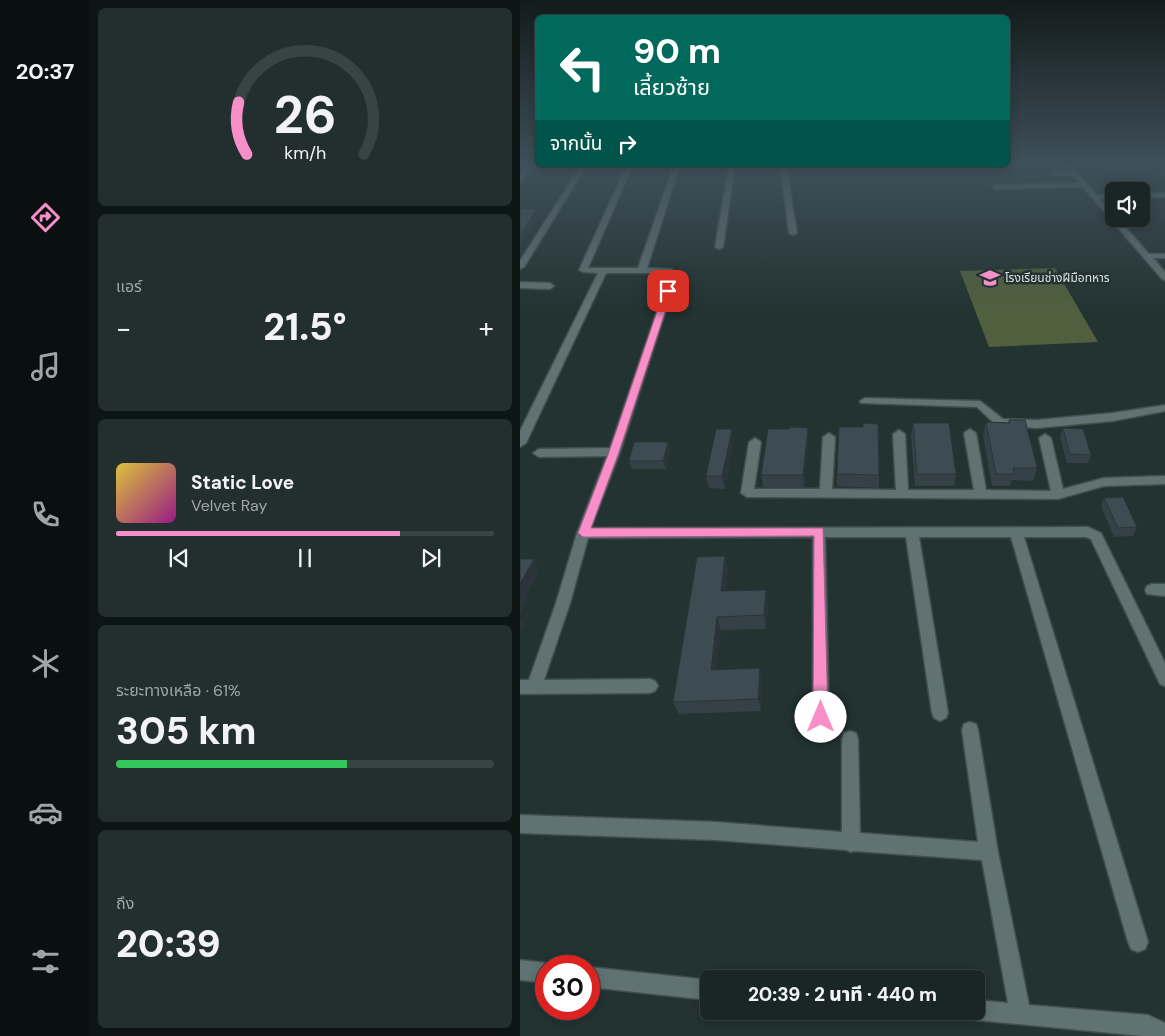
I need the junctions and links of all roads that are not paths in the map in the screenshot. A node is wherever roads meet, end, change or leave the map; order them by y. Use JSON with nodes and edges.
{"nodes":[{"id":1,"x":552,"y":212,"type":"edge"},
{"id":2,"x":609,"y":212,"type":"edge"},
{"id":3,"x":662,"y":212,"type":"edge"},
{"id":4,"x":724,"y":212,"type":"edge"},
{"id":5,"x":790,"y":212,"type":"edge"},
{"id":6,"x":1108,"y":212,"type":"edge"},
{"id":7,"x":793,"y":233,"type":"dead end"},
{"id":8,"x":719,"y":247,"type":"dead end"},
{"id":9,"x":524,"y":254,"type":"edge"},
{"id":10,"x":1146,"y":256,"type":"junction"},
{"id":11,"x":1165,"y":256,"type":"edge"},
{"id":12,"x":520,"y":267,"type":"edge"},
{"id":13,"x":603,"y":270,"type":"junction"},
{"id":14,"x":642,"y":270,"type":"junction"},
{"id":15,"x":1165,"y":277,"type":"edge"},
{"id":16,"x":520,"y":285,"type":"edge"},
{"id":17,"x":550,"y":286,"type":"dead end"},
{"id":18,"x":865,"y":402,"type":"dead end"},
{"id":19,"x":1165,"y":408,"type":"edge"},
{"id":20,"x":970,"y":433,"type":"dead end"},
{"id":21,"x":899,"y":434,"type":"dead end"},
{"id":22,"x":828,"y":437,"type":"dead end"},
{"id":23,"x":1045,"y":438,"type":"dead end"},
{"id":24,"x":755,"y":442,"type":"dead end"},
{"id":25,"x":520,"y":443,"type":"edge"},
{"id":26,"x":614,"y":452,"type":"junction"},
{"id":27,"x":539,"y":453,"type":"dead end"},
{"id":28,"x":1165,"y":480,"type":"edge"},
{"id":29,"x":826,"y":494,"type":"junction"},
{"id":30,"x":902,"y":494,"type":"junction"},
{"id":31,"x":981,"y":494,"type":"junction"},
{"id":32,"x":1058,"y":494,"type":"junction"},
{"id":33,"x":819,"y":532,"type":"junction"},
{"id":34,"x":912,"y":532,"type":"junction"},
{"id":35,"x":1016,"y":532,"type":"junction"},
{"id":36,"x":583,"y":533,"type":"junction"},
{"id":37,"x":1165,"y":679,"type":"edge"},
{"id":38,"x":650,"y":686,"type":"dead end"},
{"id":39,"x":527,"y":688,"type":"edge"},
{"id":40,"x":940,"y":713,"type":"dead end"},
{"id":41,"x":821,"y":717,"type":"dead end"},
{"id":42,"x":970,"y":730,"type":"dead end"},
{"id":43,"x":850,"y":739,"type":"dead end"},
{"id":44,"x":520,"y":824,"type":"edge"},
{"id":45,"x":851,"y":843,"type":"junction"},
{"id":46,"x":989,"y":852,"type":"junction"},
{"id":47,"x":1138,"y":942,"type":"dead end"},
{"id":48,"x":520,"y":970,"type":"edge"},
{"id":49,"x":535,"y":972,"type":"edge"},
{"id":50,"x":600,"y":978,"type":"edge"},
{"id":51,"x":700,"y":989,"type":"edge"},
{"id":52,"x":985,"y":1011,"type":"edge"},
{"id":53,"x":1021,"y":1014,"type":"junction"},
{"id":54,"x":1163,"y":1036,"type":"edge"}],
"edges":[{"from":1,"to":9,"type":"street"},
{"from":2,"to":13,"type":"street"},
{"from":3,"to":14,"type":"street"},
{"from":4,"to":8,"type":"street"},
{"from":5,"to":7,"type":"street"},
{"from":6,"to":10,"type":"street"},
{"from":9,"to":12,"type":"street"},
{"from":10,"to":11,"type":"street"},
{"from":10,"to":15,"type":"street"},
{"from":13,"to":14,"type":"street"},
{"from":13,"to":25,"type":"street"},
{"from":14,"to":26,"type":"street"},
{"from":16,"to":17,"type":"street"},
{"from":18,"to":19,"type":"street"},
{"from":20,"to":31,"type":"street"},
{"from":21,"to":30,"type":"street"},
{"from":22,"to":29,"type":"street"},
{"from":23,"to":32,"type":"street"},
{"from":24,"to":29,"type":"street"},
{"from":26,"to":27,"type":"street"},
{"from":26,"to":36,"type":"street"},
{"from":28,"to":32,"type":"street"},
{"from":29,"to":30,"type":"street"},
{"from":30,"to":31,"type":"street"},
{"from":31,"to":32,"type":"street"},
{"from":33,"to":34,"type":"street"},
{"from":33,"to":36,"type":"street"},
{"from":33,"to":41,"type":"street"},
{"from":34,"to":35,"type":"street"},
{"from":34,"to":40,"type":"street"},
{"from":35,"to":37,"type":"street"},
{"from":35,"to":47,"type":"street"},
{"from":36,"to":39,"type":"street"},
{"from":38,"to":39,"type":"street"},
{"from":42,"to":46,"type":"street"},
{"from":43,"to":45,"type":"street"},
{"from":44,"to":45,"type":"street"},
{"from":45,"to":46,"type":"street"},
{"from":46,"to":53,"type":"street"},
{"from":48,"to":49,"type":"street"},
{"from":50,"to":51,"type":"street"},
{"from":52,"to":53,"type":"street"},
{"from":53,"to":54,"type":"street"}]}
